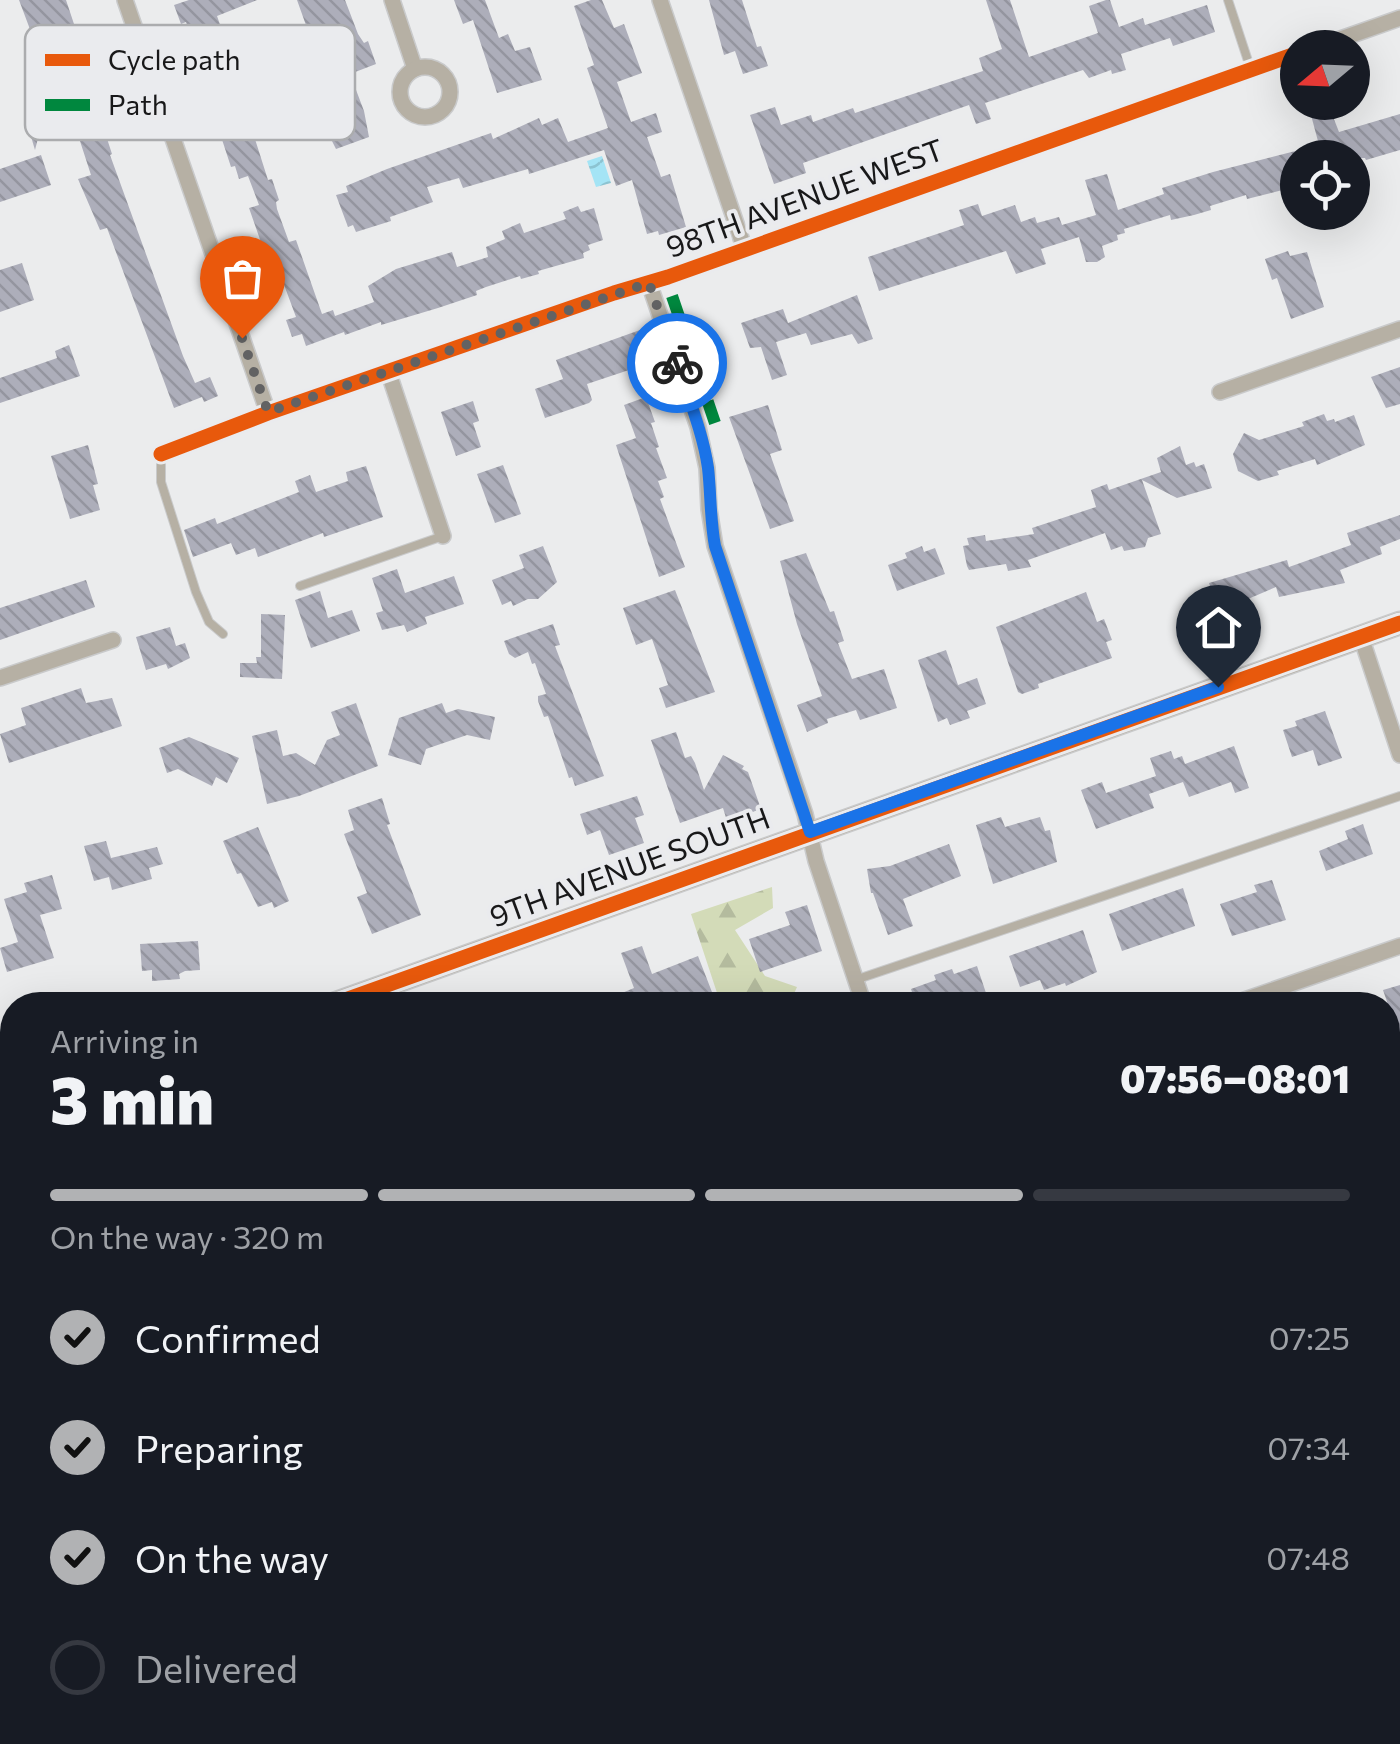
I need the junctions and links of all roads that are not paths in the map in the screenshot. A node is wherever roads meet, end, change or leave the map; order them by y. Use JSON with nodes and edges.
{"nodes":[{"id":1,"x":125,"y":0,"type":"edge"},
{"id":2,"x":392,"y":0,"type":"edge"},
{"id":3,"x":660,"y":0,"type":"edge"},
{"id":4,"x":1228,"y":0,"type":"edge"},
{"id":5,"x":1400,"y":18,"type":"edge"},
{"id":6,"x":134,"y":25,"type":"edge"},
{"id":7,"x":1366,"y":30,"type":"edge"},
{"id":8,"x":1280,"y":60,"type":"edge"},
{"id":9,"x":415,"y":69,"type":"dead end"},
{"id":10,"x":1251,"y":70,"type":"junction"},
{"id":11,"x":174,"y":140,"type":"edge"},
{"id":12,"x":745,"y":250,"type":"junction"},
{"id":13,"x":649,"y":283,"type":"junction"},
{"id":14,"x":1400,"y":329,"type":"edge"},
{"id":15,"x":388,"y":371,"type":"junction"},
{"id":16,"x":1220,"y":392,"type":"dead end"},
{"id":17,"x":268,"y":412,"type":"junction"},
{"id":18,"x":161,"y":454,"type":"joint"},
{"id":19,"x":443,"y":536,"type":"joint"},
{"id":20,"x":300,"y":586,"type":"dead end"},
{"id":21,"x":1400,"y":624,"type":"edge"},
{"id":22,"x":224,"y":634,"type":"dead end"},
{"id":23,"x":1361,"y":637,"type":"junction"},
{"id":24,"x":113,"y":640,"type":"dead end"},
{"id":25,"x":0,"y":678,"type":"edge"},
{"id":26,"x":1400,"y":755,"type":"edge"},
{"id":27,"x":1400,"y":796,"type":"edge"},
{"id":28,"x":810,"y":832,"type":"junction"},
{"id":29,"x":1400,"y":946,"type":"edge"},
{"id":30,"x":855,"y":980,"type":"junction"},
{"id":31,"x":367,"y":992,"type":"edge"},
{"id":32,"x":859,"y":992,"type":"edge"},
{"id":33,"x":1267,"y":992,"type":"edge"}],
"edges":[{"from":1,"to":6,"type":"street"},
{"from":2,"to":9,"type":"street"},
{"from":3,"to":12,"type":"street"},
{"from":4,"to":10,"type":"lane"},
{"from":5,"to":7,"type":"street"},
{"from":8,"to":10,"type":"street","name":"98TH AVENUE WEST"},
{"from":10,"to":12,"type":"street","name":"98TH AVENUE WEST"},
{"from":11,"to":17,"type":"street"},
{"from":12,"to":13,"type":"street","name":"98TH AVENUE WEST"},
{"from":13,"to":15,"type":"street","name":"98TH AVENUE WEST"},
{"from":13,"to":28,"type":"street"},
{"from":14,"to":16,"type":"street"},
{"from":15,"to":17,"type":"street","name":"98TH AVENUE WEST"},
{"from":15,"to":19,"type":"street"},
{"from":17,"to":18,"type":"street","name":"98TH AVENUE WEST"},
{"from":18,"to":22,"type":"lane"},
{"from":19,"to":20,"type":"lane"},
{"from":21,"to":23,"type":"main road","name":"9TH AVENUE SOUTH"},
{"from":23,"to":26,"type":"street"},
{"from":23,"to":28,"type":"main road","name":"9TH AVENUE SOUTH"},
{"from":24,"to":25,"type":"street"},
{"from":27,"to":30,"type":"lane"},
{"from":28,"to":30,"type":"street"},
{"from":28,"to":31,"type":"main road","name":"9TH AVENUE SOUTH"},
{"from":29,"to":33,"type":"street"},
{"from":30,"to":32,"type":"street"}]}
